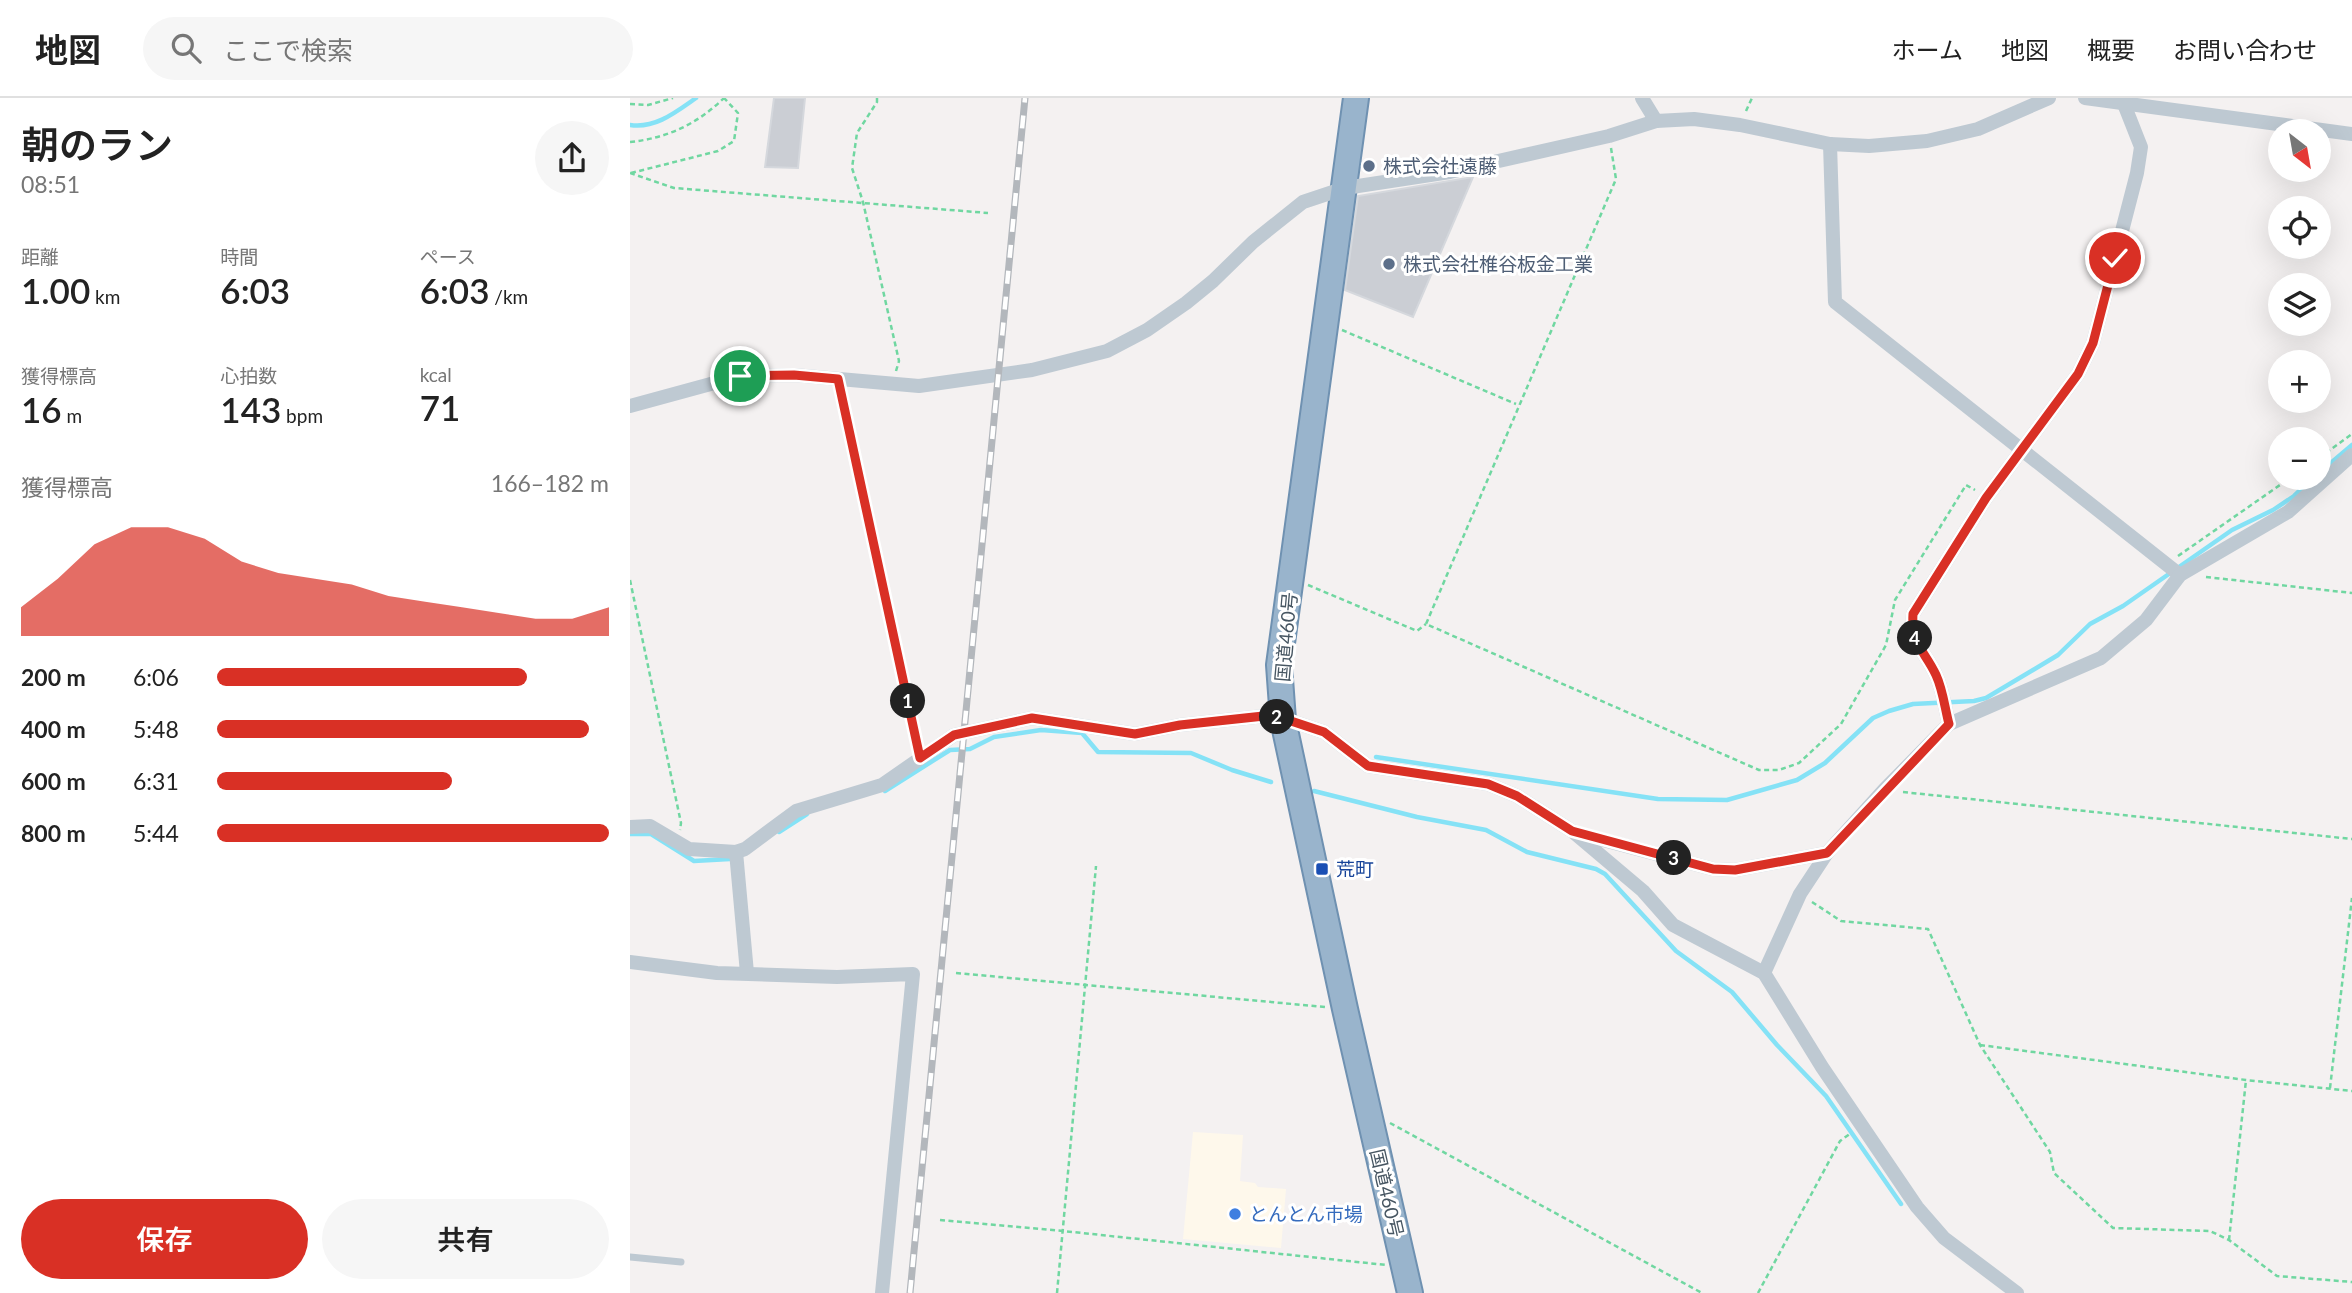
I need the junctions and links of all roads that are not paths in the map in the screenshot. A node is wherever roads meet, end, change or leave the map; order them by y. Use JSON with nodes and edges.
{"nodes":[{"id":1,"x":1356,"y":98,"type":"edge"},
{"id":2,"x":1642,"y":98,"type":"edge"},
{"id":3,"x":2049,"y":98,"type":"edge"},
{"id":4,"x":2085,"y":98,"type":"edge"},
{"id":5,"x":2125,"y":101,"type":"edge"},
{"id":6,"x":1656,"y":121,"type":"junction"},
{"id":7,"x":2352,"y":134,"type":"edge"},
{"id":8,"x":1830,"y":144,"type":"junction"},
{"id":9,"x":1345,"y":188,"type":"junction"},
{"id":10,"x":630,"y":406,"type":"edge"},
{"id":11,"x":2023,"y":449,"type":"junction"},
{"id":12,"x":2352,"y":455,"type":"edge"},
{"id":13,"x":2185,"y":572,"type":"junction"},
{"id":14,"x":1283,"y":720,"type":"junction"},
{"id":15,"x":1949,"y":724,"type":"junction"},
{"id":16,"x":630,"y":827,"type":"edge"},
{"id":17,"x":1572,"y":831,"type":"junction"},
{"id":18,"x":736,"y":852,"type":"junction"},
{"id":19,"x":1827,"y":853,"type":"junction"},
{"id":20,"x":630,"y":962,"type":"edge"},
{"id":21,"x":747,"y":973,"type":"junction"},
{"id":22,"x":1764,"y":974,"type":"junction"},
{"id":23,"x":630,"y":1257,"type":"edge"},
{"id":24,"x":681,"y":1262,"type":"dead end"},
{"id":25,"x":882,"y":1293,"type":"edge"},
{"id":26,"x":1410,"y":1293,"type":"edge"},
{"id":27,"x":2017,"y":1293,"type":"edge"}],
"edges":[{"from":1,"to":9,"type":"highway","name":"国道460号"},
{"from":2,"to":6,"type":"street"},
{"from":3,"to":8,"type":"street"},
{"from":4,"to":5,"type":"street"},
{"from":5,"to":7,"type":"street"},
{"from":5,"to":11,"type":"street"},
{"from":6,"to":8,"type":"street"},
{"from":6,"to":9,"type":"street"},
{"from":8,"to":11,"type":"street"},
{"from":9,"to":10,"type":"street"},
{"from":9,"to":14,"type":"highway","name":"国道460号"},
{"from":11,"to":13,"type":"street"},
{"from":11,"to":15,"type":"street"},
{"from":12,"to":13,"type":"street"},
{"from":13,"to":15,"type":"street"},
{"from":14,"to":17,"type":"street"},
{"from":14,"to":18,"type":"street"},
{"from":14,"to":26,"type":"highway","name":"国道460号"},
{"from":15,"to":19,"type":"street"},
{"from":16,"to":18,"type":"street"},
{"from":17,"to":19,"type":"street"},
{"from":17,"to":22,"type":"street"},
{"from":18,"to":21,"type":"street"},
{"from":19,"to":22,"type":"street"},
{"from":20,"to":21,"type":"street"},
{"from":21,"to":25,"type":"street"},
{"from":22,"to":27,"type":"street"},
{"from":23,"to":24,"type":"lane"}]}
